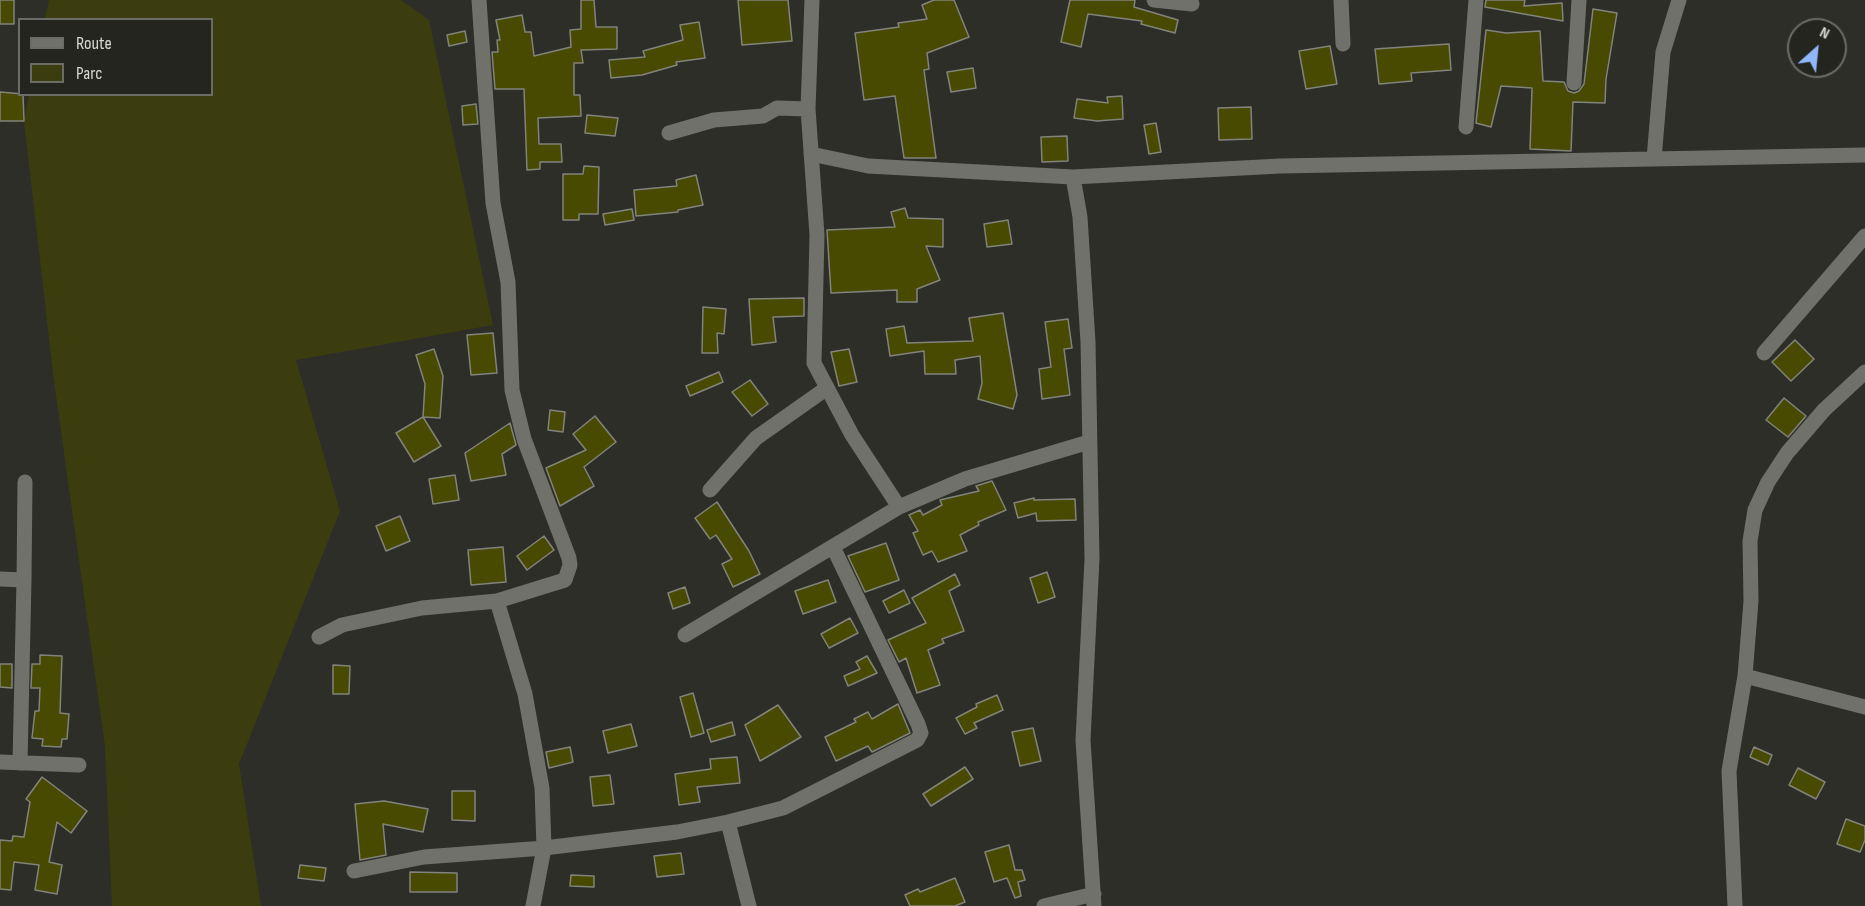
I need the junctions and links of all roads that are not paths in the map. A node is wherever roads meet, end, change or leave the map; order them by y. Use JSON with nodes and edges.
{"nodes":[{"id":1,"x":478,"y":0,"type":"edge"},
{"id":2,"x":812,"y":0,"type":"edge"},
{"id":3,"x":1154,"y":0,"type":"edge"},
{"id":4,"x":1341,"y":0,"type":"edge"},
{"id":5,"x":1476,"y":0,"type":"edge"},
{"id":6,"x":1579,"y":0,"type":"edge"},
{"id":7,"x":1679,"y":0,"type":"edge"},
{"id":8,"x":1192,"y":4,"type":"dead end"},
{"id":9,"x":1343,"y":44,"type":"dead end"},
{"id":10,"x":1574,"y":83,"type":"dead end"},
{"id":11,"x":808,"y":109,"type":"junction"},
{"id":12,"x":1466,"y":127,"type":"dead end"},
{"id":13,"x":669,"y":133,"type":"dead end"},
{"id":14,"x":811,"y":154,"type":"junction"},
{"id":15,"x":1865,"y":155,"type":"edge"},
{"id":16,"x":1654,"y":159,"type":"junction"},
{"id":17,"x":1073,"y":177,"type":"junction"},
{"id":18,"x":1865,"y":236,"type":"edge"},
{"id":19,"x":1764,"y":353,"type":"dead end"},
{"id":20,"x":1865,"y":372,"type":"edge"},
{"id":21,"x":827,"y":388,"type":"junction"},
{"id":22,"x":1089,"y":442,"type":"junction"},
{"id":23,"x":25,"y":482,"type":"dead end"},
{"id":24,"x":710,"y":490,"type":"dead end"},
{"id":25,"x":899,"y":507,"type":"junction"},
{"id":26,"x":833,"y":547,"type":"junction"},
{"id":27,"x":0,"y":579,"type":"edge"},
{"id":28,"x":24,"y":580,"type":"junction"},
{"id":29,"x":497,"y":601,"type":"junction"},
{"id":30,"x":685,"y":635,"type":"dead end"},
{"id":31,"x":319,"y":637,"type":"dead end"},
{"id":32,"x":1745,"y":676,"type":"junction"},
{"id":33,"x":1865,"y":707,"type":"edge"},
{"id":34,"x":0,"y":762,"type":"edge"},
{"id":35,"x":20,"y":763,"type":"junction"},
{"id":36,"x":79,"y":765,"type":"dead end"},
{"id":37,"x":728,"y":822,"type":"junction"},
{"id":38,"x":544,"y":848,"type":"junction"},
{"id":39,"x":354,"y":871,"type":"dead end"},
{"id":40,"x":1094,"y":900,"type":"edge"},
{"id":41,"x":533,"y":906,"type":"edge"},
{"id":42,"x":749,"y":906,"type":"edge"},
{"id":43,"x":1044,"y":906,"type":"edge"},
{"id":44,"x":1735,"y":906,"type":"edge"}],
"edges":[{"from":1,"to":29,"type":"street"},
{"from":2,"to":11,"type":"street"},
{"from":3,"to":8,"type":"street"},
{"from":4,"to":9,"type":"street"},
{"from":5,"to":12,"type":"street"},
{"from":6,"to":10,"type":"street"},
{"from":7,"to":16,"type":"street"},
{"from":11,"to":13,"type":"street"},
{"from":11,"to":14,"type":"street"},
{"from":14,"to":17,"type":"street"},
{"from":14,"to":21,"type":"street"},
{"from":15,"to":16,"type":"street"},
{"from":16,"to":17,"type":"street"},
{"from":17,"to":22,"type":"street"},
{"from":18,"to":19,"type":"street"},
{"from":20,"to":32,"type":"street"},
{"from":21,"to":24,"type":"street"},
{"from":21,"to":25,"type":"street"},
{"from":22,"to":25,"type":"street"},
{"from":22,"to":40,"type":"street"},
{"from":23,"to":28,"type":"street"},
{"from":25,"to":26,"type":"street"},
{"from":26,"to":30,"type":"street"},
{"from":26,"to":37,"type":"street"},
{"from":27,"to":28,"type":"street"},
{"from":28,"to":35,"type":"street"},
{"from":29,"to":31,"type":"street"},
{"from":29,"to":38,"type":"street"},
{"from":32,"to":33,"type":"street"},
{"from":32,"to":44,"type":"street"},
{"from":34,"to":35,"type":"street"},
{"from":35,"to":36,"type":"street"},
{"from":37,"to":38,"type":"street"},
{"from":37,"to":42,"type":"street"},
{"from":38,"to":39,"type":"street"},
{"from":38,"to":41,"type":"street"},
{"from":40,"to":43,"type":"street"}]}
